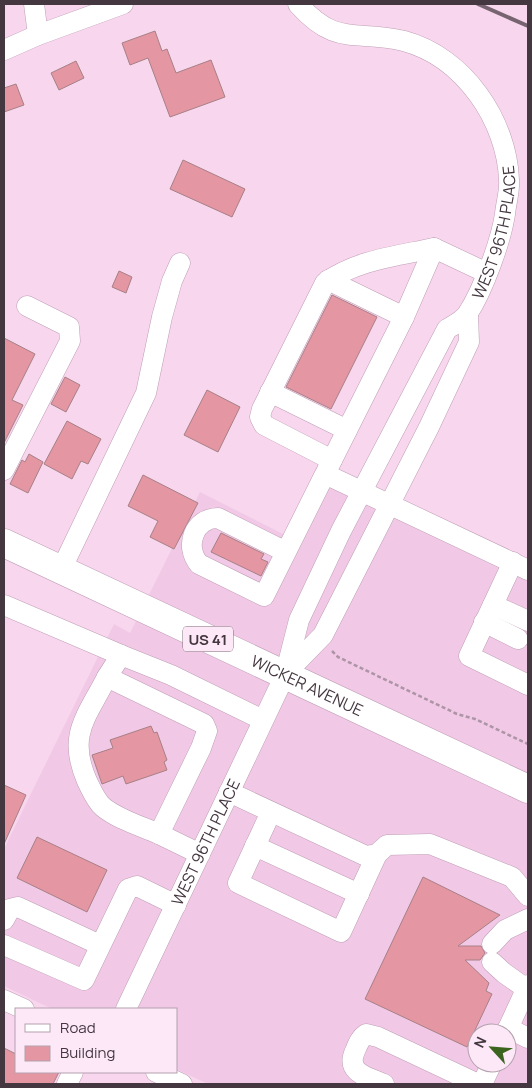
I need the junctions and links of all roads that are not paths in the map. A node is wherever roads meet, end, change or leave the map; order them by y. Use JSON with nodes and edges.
{"nodes":[{"id":1,"x":34,"y":4,"type":"edge"},
{"id":2,"x":123,"y":4,"type":"edge"},
{"id":3,"x":298,"y":4,"type":"edge"},
{"id":4,"x":312,"y":4,"type":"edge"},
{"id":5,"x":324,"y":26,"type":"junction"},
{"id":6,"x":38,"y":35,"type":"junction"},
{"id":7,"x":4,"y":50,"type":"edge"},
{"id":8,"x":434,"y":248,"type":"junction"},
{"id":9,"x":180,"y":262,"type":"dead end"},
{"id":10,"x":487,"y":273,"type":"junction"},
{"id":11,"x":328,"y":280,"type":"junction"},
{"id":12,"x":27,"y":306,"type":"dead end"},
{"id":13,"x":468,"y":315,"type":"junction"},
{"id":14,"x":404,"y":317,"type":"junction"},
{"id":15,"x":270,"y":392,"type":"junction"},
{"id":16,"x":347,"y":430,"type":"junction"},
{"id":17,"x":329,"y":467,"type":"junction"},
{"id":18,"x":4,"y":470,"type":"edge"},
{"id":19,"x":362,"y":492,"type":"junction"},
{"id":20,"x":390,"y":504,"type":"junction"},
{"id":21,"x":4,"y":543,"type":"edge"},
{"id":22,"x":286,"y":552,"type":"junction"},
{"id":23,"x":521,"y":566,"type":"edge"},
{"id":24,"x":61,"y":570,"type":"junction"},
{"id":25,"x":4,"y":605,"type":"edge"},
{"id":26,"x":488,"y":614,"type":"junction"},
{"id":27,"x":528,"y":621,"type":"edge"},
{"id":28,"x":518,"y":638,"type":"dead end"},
{"id":29,"x":121,"y":655,"type":"junction"},
{"id":30,"x":285,"y":675,"type":"junction"},
{"id":31,"x":107,"y":677,"type":"junction"},
{"id":32,"x":528,"y":685,"type":"edge"},
{"id":33,"x":263,"y":720,"type":"junction"},
{"id":34,"x":528,"y":789,"type":"edge"},
{"id":35,"x":229,"y":792,"type":"junction"},
{"id":36,"x":271,"y":812,"type":"junction"},
{"id":37,"x":159,"y":834,"type":"junction"},
{"id":38,"x":255,"y":846,"type":"junction"},
{"id":39,"x":200,"y":854,"type":"junction"},
{"id":40,"x":377,"y":854,"type":"junction"},
{"id":41,"x":359,"y":894,"type":"junction"},
{"id":42,"x":528,"y":896,"type":"edge"},
{"id":43,"x":176,"y":905,"type":"junction"},
{"id":44,"x":528,"y":919,"type":"edge"},
{"id":45,"x":4,"y":920,"type":"edge"},
{"id":46,"x":4,"y":945,"type":"edge"},
{"id":47,"x":100,"y":945,"type":"junction"},
{"id":48,"x":528,"y":988,"type":"edge"},
{"id":49,"x":4,"y":1000,"type":"edge"},
{"id":50,"x":22,"y":1008,"type":"edge"},
{"id":51,"x":126,"y":1008,"type":"edge"},
{"id":52,"x":511,"y":1023,"type":"edge"},
{"id":53,"x":158,"y":1073,"type":"edge"},
{"id":54,"x":182,"y":1084,"type":"edge"},
{"id":55,"x":384,"y":1084,"type":"edge"},
{"id":56,"x":478,"y":1084,"type":"edge"}],
"edges":[{"from":1,"to":6,"type":"street"},
{"from":2,"to":6,"type":"street"},
{"from":3,"to":5,"type":"street","name":"WEST 96TH PLACE"},
{"from":4,"to":5,"type":"street"},
{"from":5,"to":10,"type":"street","name":"WEST 96TH PLACE"},
{"from":6,"to":7,"type":"street"},
{"from":8,"to":10,"type":"street"},
{"from":8,"to":11,"type":"street"},
{"from":8,"to":14,"type":"street"},
{"from":9,"to":24,"type":"street"},
{"from":10,"to":13,"type":"street","name":"WEST 96TH PLACE"},
{"from":11,"to":14,"type":"street"},
{"from":11,"to":15,"type":"street"},
{"from":12,"to":18,"type":"street"},
{"from":13,"to":19,"type":"street","name":"WEST 96TH PLACE"},
{"from":13,"to":20,"type":"street","name":"WEST 96TH PLACE"},
{"from":14,"to":16,"type":"street"},
{"from":15,"to":16,"type":"street"},
{"from":15,"to":17,"type":"street"},
{"from":16,"to":17,"type":"street"},
{"from":17,"to":19,"type":"street"},
{"from":17,"to":22,"type":"street"},
{"from":19,"to":20,"type":"street"},
{"from":19,"to":30,"type":"street","name":"WEST 96TH PLACE"},
{"from":20,"to":23,"type":"street"},
{"from":20,"to":30,"type":"street","name":"WEST 96TH PLACE"},
{"from":21,"to":24,"type":"highway","name":"WICKER AVENUE","number":"US 41"},
{"from":22,"to":22,"type":"street"},
{"from":23,"to":26,"type":"street"},
{"from":24,"to":30,"type":"highway","name":"WICKER AVENUE","number":"US 41"},
{"from":25,"to":29,"type":"street"},
{"from":26,"to":27,"type":"street"},
{"from":26,"to":28,"type":"street"},
{"from":26,"to":32,"type":"street"},
{"from":29,"to":31,"type":"street"},
{"from":29,"to":33,"type":"street"},
{"from":30,"to":33,"type":"street","name":"WEST 96TH PLACE"},
{"from":30,"to":34,"type":"highway","name":"WICKER AVENUE","number":"US 41"},
{"from":31,"to":37,"type":"street"},
{"from":31,"to":37,"type":"street"},
{"from":33,"to":35,"type":"street","name":"WEST 96TH PLACE"},
{"from":35,"to":36,"type":"street"},
{"from":35,"to":39,"type":"street","name":"WEST 96TH PLACE"},
{"from":36,"to":38,"type":"street"},
{"from":36,"to":40,"type":"street"},
{"from":37,"to":39,"type":"street"},
{"from":38,"to":41,"type":"street"},
{"from":38,"to":41,"type":"street"},
{"from":39,"to":43,"type":"street","name":"WEST 96TH PLACE"},
{"from":40,"to":41,"type":"street"},
{"from":40,"to":42,"type":"street"},
{"from":43,"to":47,"type":"street"},
{"from":43,"to":51,"type":"street","name":"WEST 96TH PLACE"},
{"from":44,"to":48,"type":"street"},
{"from":45,"to":47,"type":"street"},
{"from":46,"to":47,"type":"street"},
{"from":48,"to":52,"type":"street"},
{"from":49,"to":50,"type":"street"},
{"from":53,"to":54,"type":"street"},
{"from":55,"to":56,"type":"street"}]}
